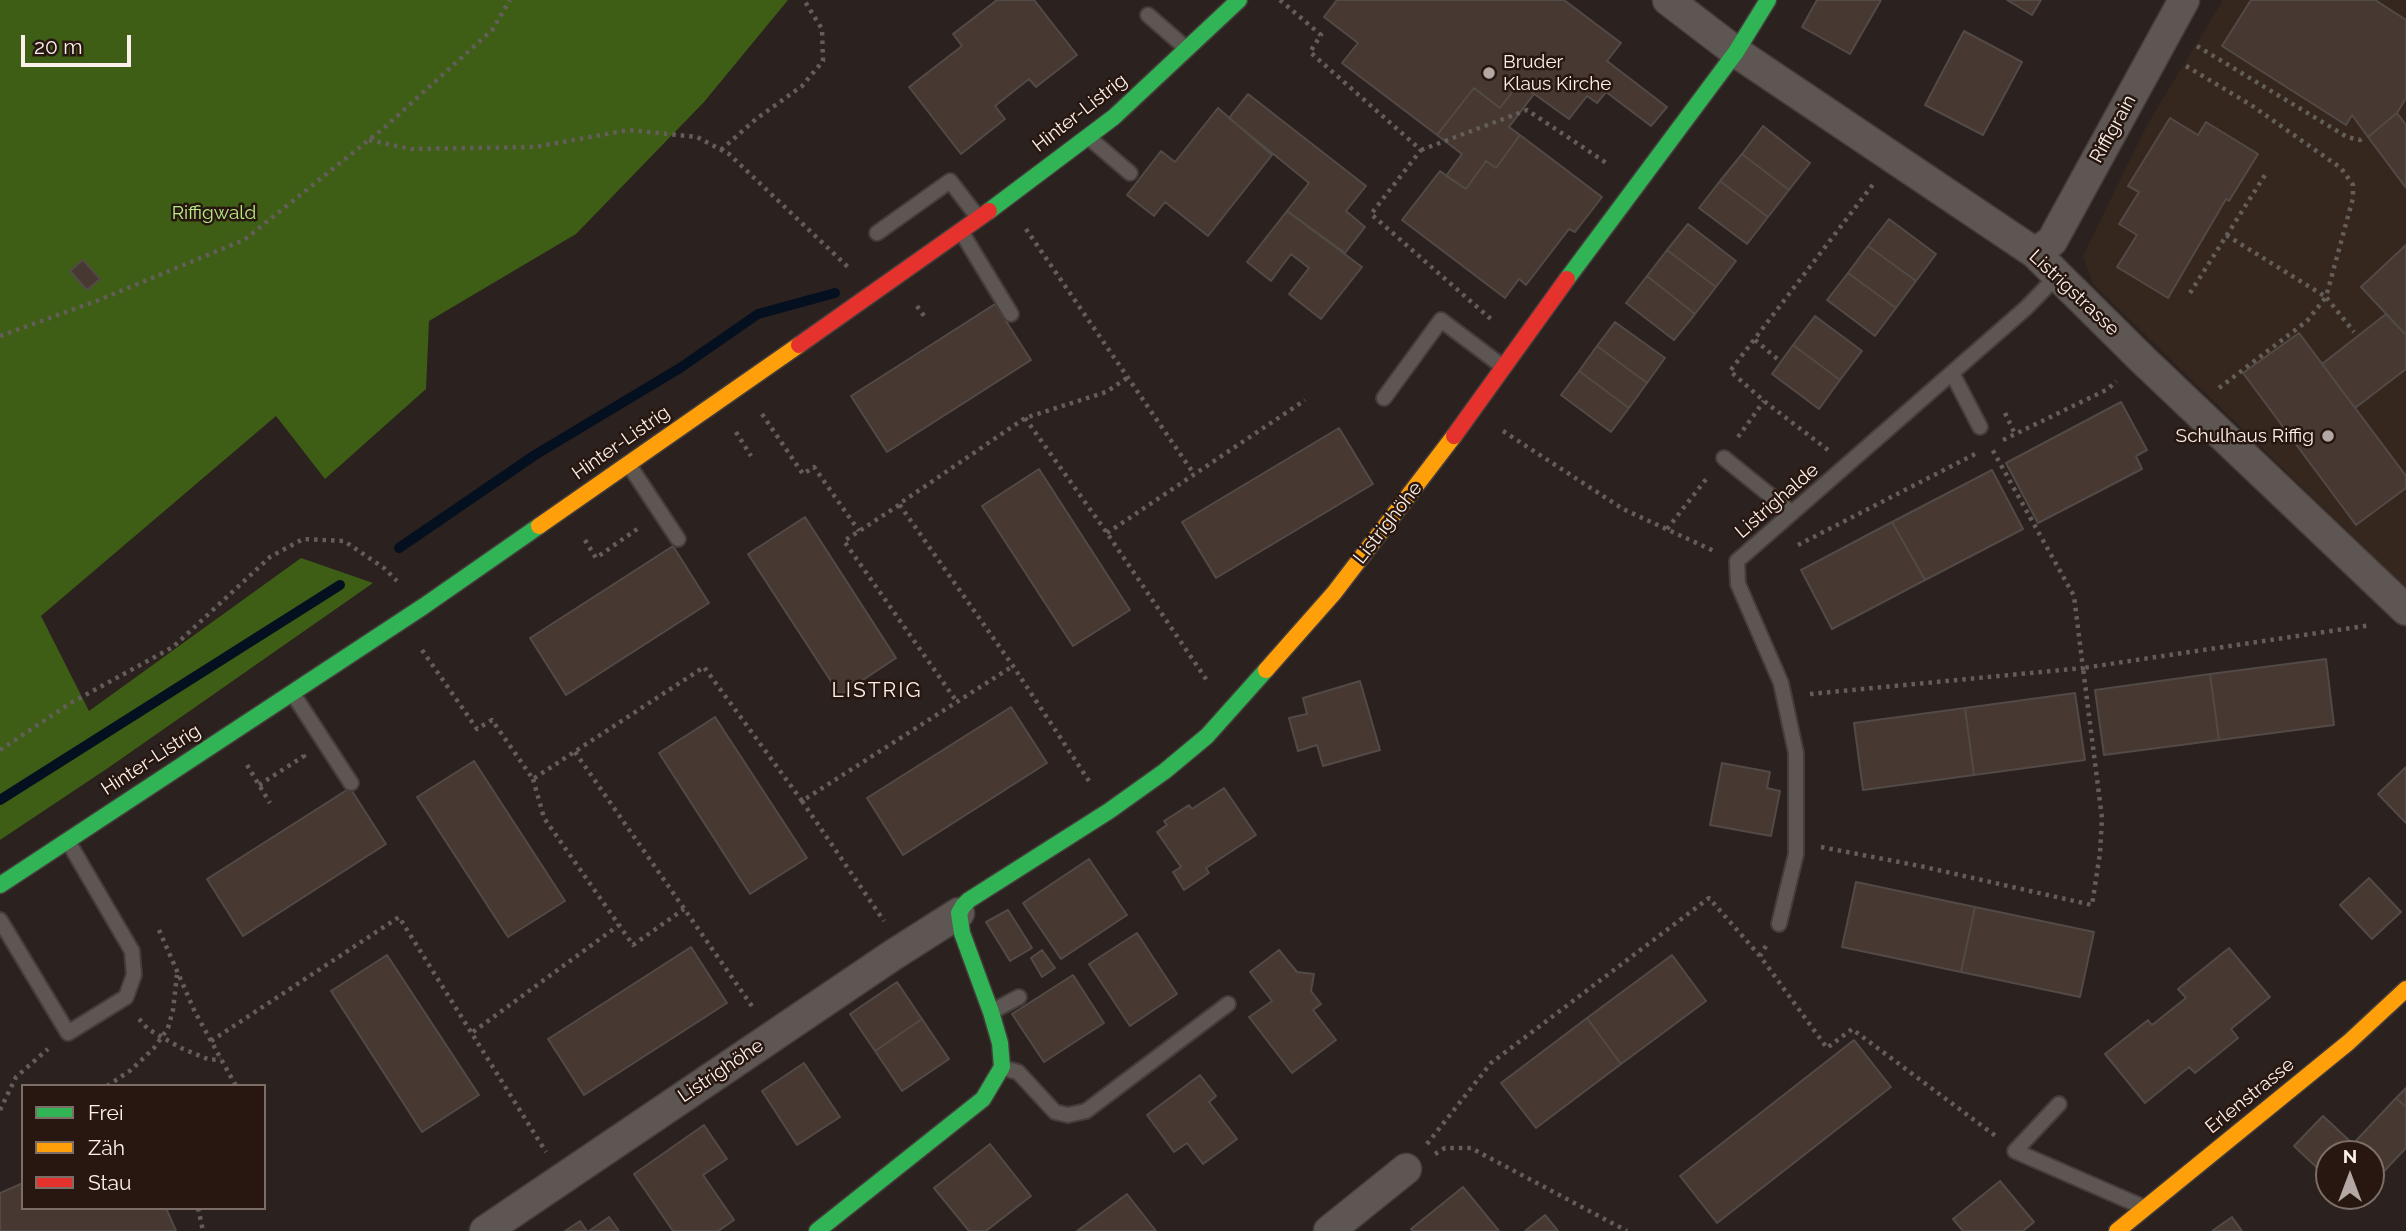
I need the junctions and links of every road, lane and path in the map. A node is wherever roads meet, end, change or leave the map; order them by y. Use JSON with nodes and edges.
{"nodes":[{"id":1,"x":510,"y":0,"type":"edge"},
{"id":2,"x":804,"y":0,"type":"edge"},
{"id":3,"x":1239,"y":0,"type":"edge"},
{"id":4,"x":1280,"y":0,"type":"edge"},
{"id":5,"x":1668,"y":0,"type":"edge"},
{"id":6,"x":1768,"y":0,"type":"edge"},
{"id":7,"x":2184,"y":0,"type":"edge"},
{"id":8,"x":1148,"y":15,"type":"dead end"},
{"id":9,"x":2188,"y":40,"type":"dead end"},
{"id":10,"x":1188,"y":50,"type":"junction"},
{"id":11,"x":1736,"y":52,"type":"junction"},
{"id":12,"x":2176,"y":61,"type":"dead end"},
{"id":13,"x":1087,"y":136,"type":"junction"},
{"id":14,"x":2364,"y":137,"type":"dead end"},
{"id":15,"x":368,"y":140,"type":"junction"},
{"id":16,"x":721,"y":150,"type":"junction"},
{"id":17,"x":1421,"y":150,"type":"junction"},
{"id":18,"x":1892,"y":158,"type":"junction"},
{"id":19,"x":1130,"y":173,"type":"dead end"},
{"id":20,"x":2265,"y":175,"type":"dead end"},
{"id":21,"x":1638,"y":184,"type":"junction"},
{"id":22,"x":979,"y":219,"type":"junction"},
{"id":23,"x":1025,"y":228,"type":"dead end"},
{"id":24,"x":961,"y":232,"type":"junction"},
{"id":25,"x":877,"y":233,"type":"dead end"},
{"id":26,"x":2226,"y":235,"type":"junction"},
{"id":27,"x":2035,"y":253,"type":"junction"},
{"id":28,"x":2058,"y":275,"type":"junction"},
{"id":29,"x":875,"y":292,"type":"junction"},
{"id":30,"x":2190,"y":293,"type":"dead end"},
{"id":31,"x":2326,"y":297,"type":"junction"},
{"id":32,"x":1011,"y":314,"type":"dead end"},
{"id":33,"x":2354,"y":332,"type":"dead end"},
{"id":34,"x":0,"y":336,"type":"edge"},
{"id":35,"x":1755,"y":340,"type":"junction"},
{"id":36,"x":1519,"y":344,"type":"junction"},
{"id":37,"x":1781,"y":362,"type":"dead end"},
{"id":38,"x":1503,"y":366,"type":"junction"},
{"id":39,"x":1952,"y":373,"type":"junction"},
{"id":40,"x":1127,"y":377,"type":"junction"},
{"id":41,"x":742,"y":385,"type":"junction"},
{"id":42,"x":2108,"y":388,"type":"dead end"},
{"id":43,"x":1384,"y":398,"type":"dead end"},
{"id":44,"x":1306,"y":400,"type":"dead end"},
{"id":45,"x":2193,"y":408,"type":"junction"},
{"id":46,"x":1474,"y":411,"type":"junction"},
{"id":47,"x":1025,"y":418,"type":"junction"},
{"id":48,"x":2010,"y":423,"type":"dead end"},
{"id":49,"x":1980,"y":427,"type":"dead end"},
{"id":50,"x":734,"y":428,"type":"dead end"},
{"id":51,"x":2015,"y":434,"type":"junction"},
{"id":52,"x":1978,"y":452,"type":"dead end"},
{"id":53,"x":751,"y":456,"type":"dead end"},
{"id":54,"x":1724,"y":458,"type":"dead end"},
{"id":55,"x":628,"y":464,"type":"junction"},
{"id":56,"x":1847,"y":465,"type":"junction"},
{"id":57,"x":1194,"y":474,"type":"junction"},
{"id":58,"x":1688,"y":502,"type":"dead end"},
{"id":59,"x":899,"y":505,"type":"junction"},
{"id":60,"x":1792,"y":513,"type":"junction"},
{"id":61,"x":633,"y":516,"type":"dead end"},
{"id":62,"x":1775,"y":528,"type":"junction"},
{"id":63,"x":1667,"y":529,"type":"junction"},
{"id":64,"x":859,"y":531,"type":"junction"},
{"id":65,"x":1107,"y":533,"type":"junction"},
{"id":66,"x":678,"y":539,"type":"dead end"},
{"id":67,"x":585,"y":540,"type":"dead end"},
{"id":68,"x":1737,"y":561,"type":"junction"},
{"id":69,"x":424,"y":606,"type":"junction"},
{"id":70,"x":2406,"y":610,"type":"edge"},
{"id":71,"x":402,"y":620,"type":"junction"},
{"id":72,"x":2351,"y":628,"type":"dead end"},
{"id":73,"x":1013,"y":666,"type":"junction"},
{"id":74,"x":2083,"y":668,"type":"junction"},
{"id":75,"x":292,"y":693,"type":"junction"},
{"id":76,"x":1784,"y":696,"type":"junction"},
{"id":77,"x":957,"y":702,"type":"junction"},
{"id":78,"x":1231,"y":709,"type":"junction"},
{"id":79,"x":297,"y":746,"type":"dead end"},
{"id":80,"x":0,"y":750,"type":"edge"},
{"id":81,"x":575,"y":752,"type":"junction"},
{"id":82,"x":257,"y":757,"type":"dead end"},
{"id":83,"x":533,"y":779,"type":"junction"},
{"id":84,"x":351,"y":783,"type":"dead end"},
{"id":85,"x":259,"y":785,"type":"junction"},
{"id":86,"x":802,"y":801,"type":"junction"},
{"id":87,"x":270,"y":803,"type":"dead end"},
{"id":88,"x":1109,"y":811,"type":"junction"},
{"id":89,"x":68,"y":841,"type":"junction"},
{"id":90,"x":1796,"y":842,"type":"junction"},
{"id":91,"x":0,"y":885,"type":"edge"},
{"id":92,"x":684,"y":909,"type":"junction"},
{"id":93,"x":959,"y":914,"type":"junction"},
{"id":94,"x":0,"y":920,"type":"edge"},
{"id":95,"x":1779,"y":924,"type":"joint"},
{"id":96,"x":619,"y":925,"type":"junction"},
{"id":97,"x":159,"y":930,"type":"dead end"},
{"id":98,"x":902,"y":949,"type":"junction"},
{"id":99,"x":1760,"y":956,"type":"junction"},
{"id":100,"x":177,"y":972,"type":"junction"},
{"id":101,"x":2406,"y":989,"type":"edge"},
{"id":102,"x":1019,"y":997,"type":"dead end"},
{"id":103,"x":1228,"y":1004,"type":"dead end"},
{"id":104,"x":991,"y":1012,"type":"junction"},
{"id":105,"x":137,"y":1016,"type":"dead end"},
{"id":106,"x":473,"y":1032,"type":"junction"},
{"id":107,"x":68,"y":1033,"type":"junction"},
{"id":108,"x":773,"y":1036,"type":"junction"},
{"id":109,"x":161,"y":1038,"type":"junction"},
{"id":110,"x":211,"y":1041,"type":"junction"},
{"id":111,"x":221,"y":1059,"type":"junction"},
{"id":112,"x":1002,"y":1067,"type":"junction"},
{"id":113,"x":110,"y":1084,"type":"edge"},
{"id":114,"x":235,"y":1084,"type":"edge"},
{"id":115,"x":2059,"y":1104,"type":"dead end"},
{"id":116,"x":0,"y":1111,"type":"edge"},
{"id":117,"x":2015,"y":1151,"type":"junction"},
{"id":118,"x":1406,"y":1169,"type":"junction"},
{"id":119,"x":562,"y":1178,"type":"junction"},
{"id":120,"x":2147,"y":1208,"type":"junction"},
{"id":121,"x":198,"y":1210,"type":"edge"},
{"id":122,"x":203,"y":1231,"type":"edge"},
{"id":123,"x":485,"y":1231,"type":"edge"},
{"id":124,"x":817,"y":1231,"type":"edge"},
{"id":125,"x":1329,"y":1231,"type":"edge"},
{"id":126,"x":1627,"y":1231,"type":"edge"},
{"id":127,"x":2117,"y":1231,"type":"edge"}],
"edges":[{"from":1,"to":15,"type":"path"},
{"from":2,"to":16,"type":"path"},
{"from":3,"to":10,"type":"street","name":"Hinter-Listrig"},
{"from":4,"to":17,"type":"path"},
{"from":5,"to":11,"type":"street","name":"Listrigstrasse"},
{"from":6,"to":11,"type":"street","name":"Listrighöhe"},
{"from":7,"to":27,"type":"street","name":"Riffigrain"},
{"from":8,"to":10,"type":"lane"},
{"from":9,"to":14,"type":"path"},
{"from":10,"to":13,"type":"street","name":"Hinter-Listrig"},
{"from":11,"to":18,"type":"street","name":"Listrigstrasse"},
{"from":11,"to":21,"type":"street","name":"Listrighöhe"},
{"from":12,"to":31,"type":"path"},
{"from":13,"to":19,"type":"lane"},
{"from":13,"to":22,"type":"street","name":"Hinter-Listrig"},
{"from":15,"to":16,"type":"path"},
{"from":15,"to":34,"type":"path"},
{"from":16,"to":29,"type":"path"},
{"from":17,"to":21,"type":"path"},
{"from":17,"to":36,"type":"path"},
{"from":18,"to":27,"type":"street","name":"Listrigstrasse"},
{"from":18,"to":35,"type":"path"},
{"from":20,"to":26,"type":"path"},
{"from":21,"to":36,"type":"street","name":"Listrighöhe"},
{"from":22,"to":24,"type":"street","name":"Hinter-Listrig"},
{"from":22,"to":25,"type":"lane"},
{"from":23,"to":40,"type":"path"},
{"from":24,"to":29,"type":"street","name":"Hinter-Listrig"},
{"from":24,"to":32,"type":"lane"},
{"from":26,"to":30,"type":"path"},
{"from":26,"to":31,"type":"path"},
{"from":27,"to":28,"type":"street","name":"Listrigstrasse"},
{"from":28,"to":39,"type":"lane","name":"Listrighalde"},
{"from":28,"to":45,"type":"street","name":"Listrigstrasse"},
{"from":29,"to":41,"type":"street","name":"Hinter-Listrig"},
{"from":31,"to":33,"type":"path"},
{"from":31,"to":45,"type":"path"},
{"from":35,"to":37,"type":"path"},
{"from":35,"to":56,"type":"path"},
{"from":36,"to":38,"type":"street","name":"Listrighöhe"},
{"from":38,"to":43,"type":"lane"},
{"from":38,"to":46,"type":"street","name":"Listrighöhe"},
{"from":39,"to":49,"type":"lane"},
{"from":39,"to":56,"type":"lane","name":"Listrighalde"},
{"from":40,"to":47,"type":"path"},
{"from":40,"to":57,"type":"path"},
{"from":41,"to":55,"type":"street","name":"Hinter-Listrig"},
{"from":41,"to":64,"type":"path"},
{"from":42,"to":51,"type":"path"},
{"from":44,"to":57,"type":"path"},
{"from":45,"to":70,"type":"street","name":"Listrigstrasse"},
{"from":46,"to":63,"type":"path"},
{"from":46,"to":78,"type":"street","name":"Listrighöhe"},
{"from":47,"to":59,"type":"path"},
{"from":47,"to":65,"type":"path"},
{"from":48,"to":51,"type":"path"},
{"from":50,"to":53,"type":"path"},
{"from":51,"to":74,"type":"path"},
{"from":52,"to":62,"type":"path"},
{"from":54,"to":60,"type":"lane"},
{"from":55,"to":66,"type":"lane"},
{"from":55,"to":69,"type":"street","name":"Hinter-Listrig"},
{"from":56,"to":60,"type":"lane","name":"Listrighalde"},
{"from":57,"to":65,"type":"path"},
{"from":58,"to":63,"type":"path"},
{"from":59,"to":64,"type":"path"},
{"from":59,"to":73,"type":"path"},
{"from":60,"to":62,"type":"lane","name":"Listrighalde"},
{"from":61,"to":67,"type":"path"},
{"from":62,"to":68,"type":"lane","name":"Listrighalde"},
{"from":63,"to":68,"type":"path"},
{"from":64,"to":77,"type":"path"},
{"from":65,"to":78,"type":"path"},
{"from":68,"to":76,"type":"lane","name":"Listrighalde"},
{"from":69,"to":71,"type":"street","name":"Hinter-Listrig"},
{"from":69,"to":80,"type":"path"},
{"from":71,"to":75,"type":"street","name":"Hinter-Listrig"},
{"from":71,"to":83,"type":"path"},
{"from":72,"to":74,"type":"path"},
{"from":73,"to":77,"type":"path"},
{"from":73,"to":88,"type":"path"},
{"from":74,"to":76,"type":"path"},
{"from":74,"to":90,"type":"path"},
{"from":75,"to":84,"type":"lane"},
{"from":75,"to":89,"type":"street","name":"Hinter-Listrig"},
{"from":76,"to":90,"type":"lane","name":"Listrighalde"},
{"from":77,"to":86,"type":"path"},
{"from":78,"to":88,"type":"street","name":"Listrighöhe"},
{"from":79,"to":85,"type":"path"},
{"from":81,"to":83,"type":"path"},
{"from":81,"to":86,"type":"path"},
{"from":81,"to":92,"type":"path"},
{"from":82,"to":85,"type":"path"},
{"from":83,"to":96,"type":"path"},
{"from":85,"to":87,"type":"path"},
{"from":86,"to":98,"type":"path"},
{"from":88,"to":93,"type":"street","name":"Listrighöhe"},
{"from":89,"to":91,"type":"street","name":"Hinter-Listrig"},
{"from":89,"to":107,"type":"lane"},
{"from":90,"to":95,"type":"lane","name":"Listrighalde"},
{"from":92,"to":96,"type":"path"},
{"from":92,"to":108,"type":"path"},
{"from":93,"to":98,"type":"street","name":"Listrighöhe"},
{"from":93,"to":104,"type":"street"},
{"from":94,"to":107,"type":"lane"},
{"from":95,"to":99,"type":"path"},
{"from":96,"to":106,"type":"path"},
{"from":97,"to":100,"type":"path"},
{"from":98,"to":108,"type":"street","name":"Listrighöhe"},
{"from":99,"to":117,"type":"path"},
{"from":99,"to":118,"type":"path"},
{"from":100,"to":109,"type":"path"},
{"from":100,"to":110,"type":"path"},
{"from":101,"to":120,"type":"street","name":"Erlenstrasse"},
{"from":102,"to":104,"type":"lane"},
{"from":103,"to":112,"type":"lane"},
{"from":104,"to":112,"type":"street"},
{"from":105,"to":109,"type":"path"},
{"from":106,"to":110,"type":"path"},
{"from":106,"to":119,"type":"path"},
{"from":107,"to":116,"type":"path"},
{"from":108,"to":119,"type":"street","name":"Listrighöhe"},
{"from":109,"to":111,"type":"path"},
{"from":109,"to":113,"type":"path"},
{"from":110,"to":111,"type":"path"},
{"from":111,"to":114,"type":"path"},
{"from":112,"to":124,"type":"street"},
{"from":115,"to":117,"type":"lane"},
{"from":117,"to":120,"type":"lane"},
{"from":118,"to":125,"type":"street"},
{"from":118,"to":126,"type":"path"},
{"from":119,"to":123,"type":"street","name":"Listrighöhe"},
{"from":120,"to":127,"type":"street","name":"Erlenstrasse"},
{"from":121,"to":122,"type":"path"}]}
